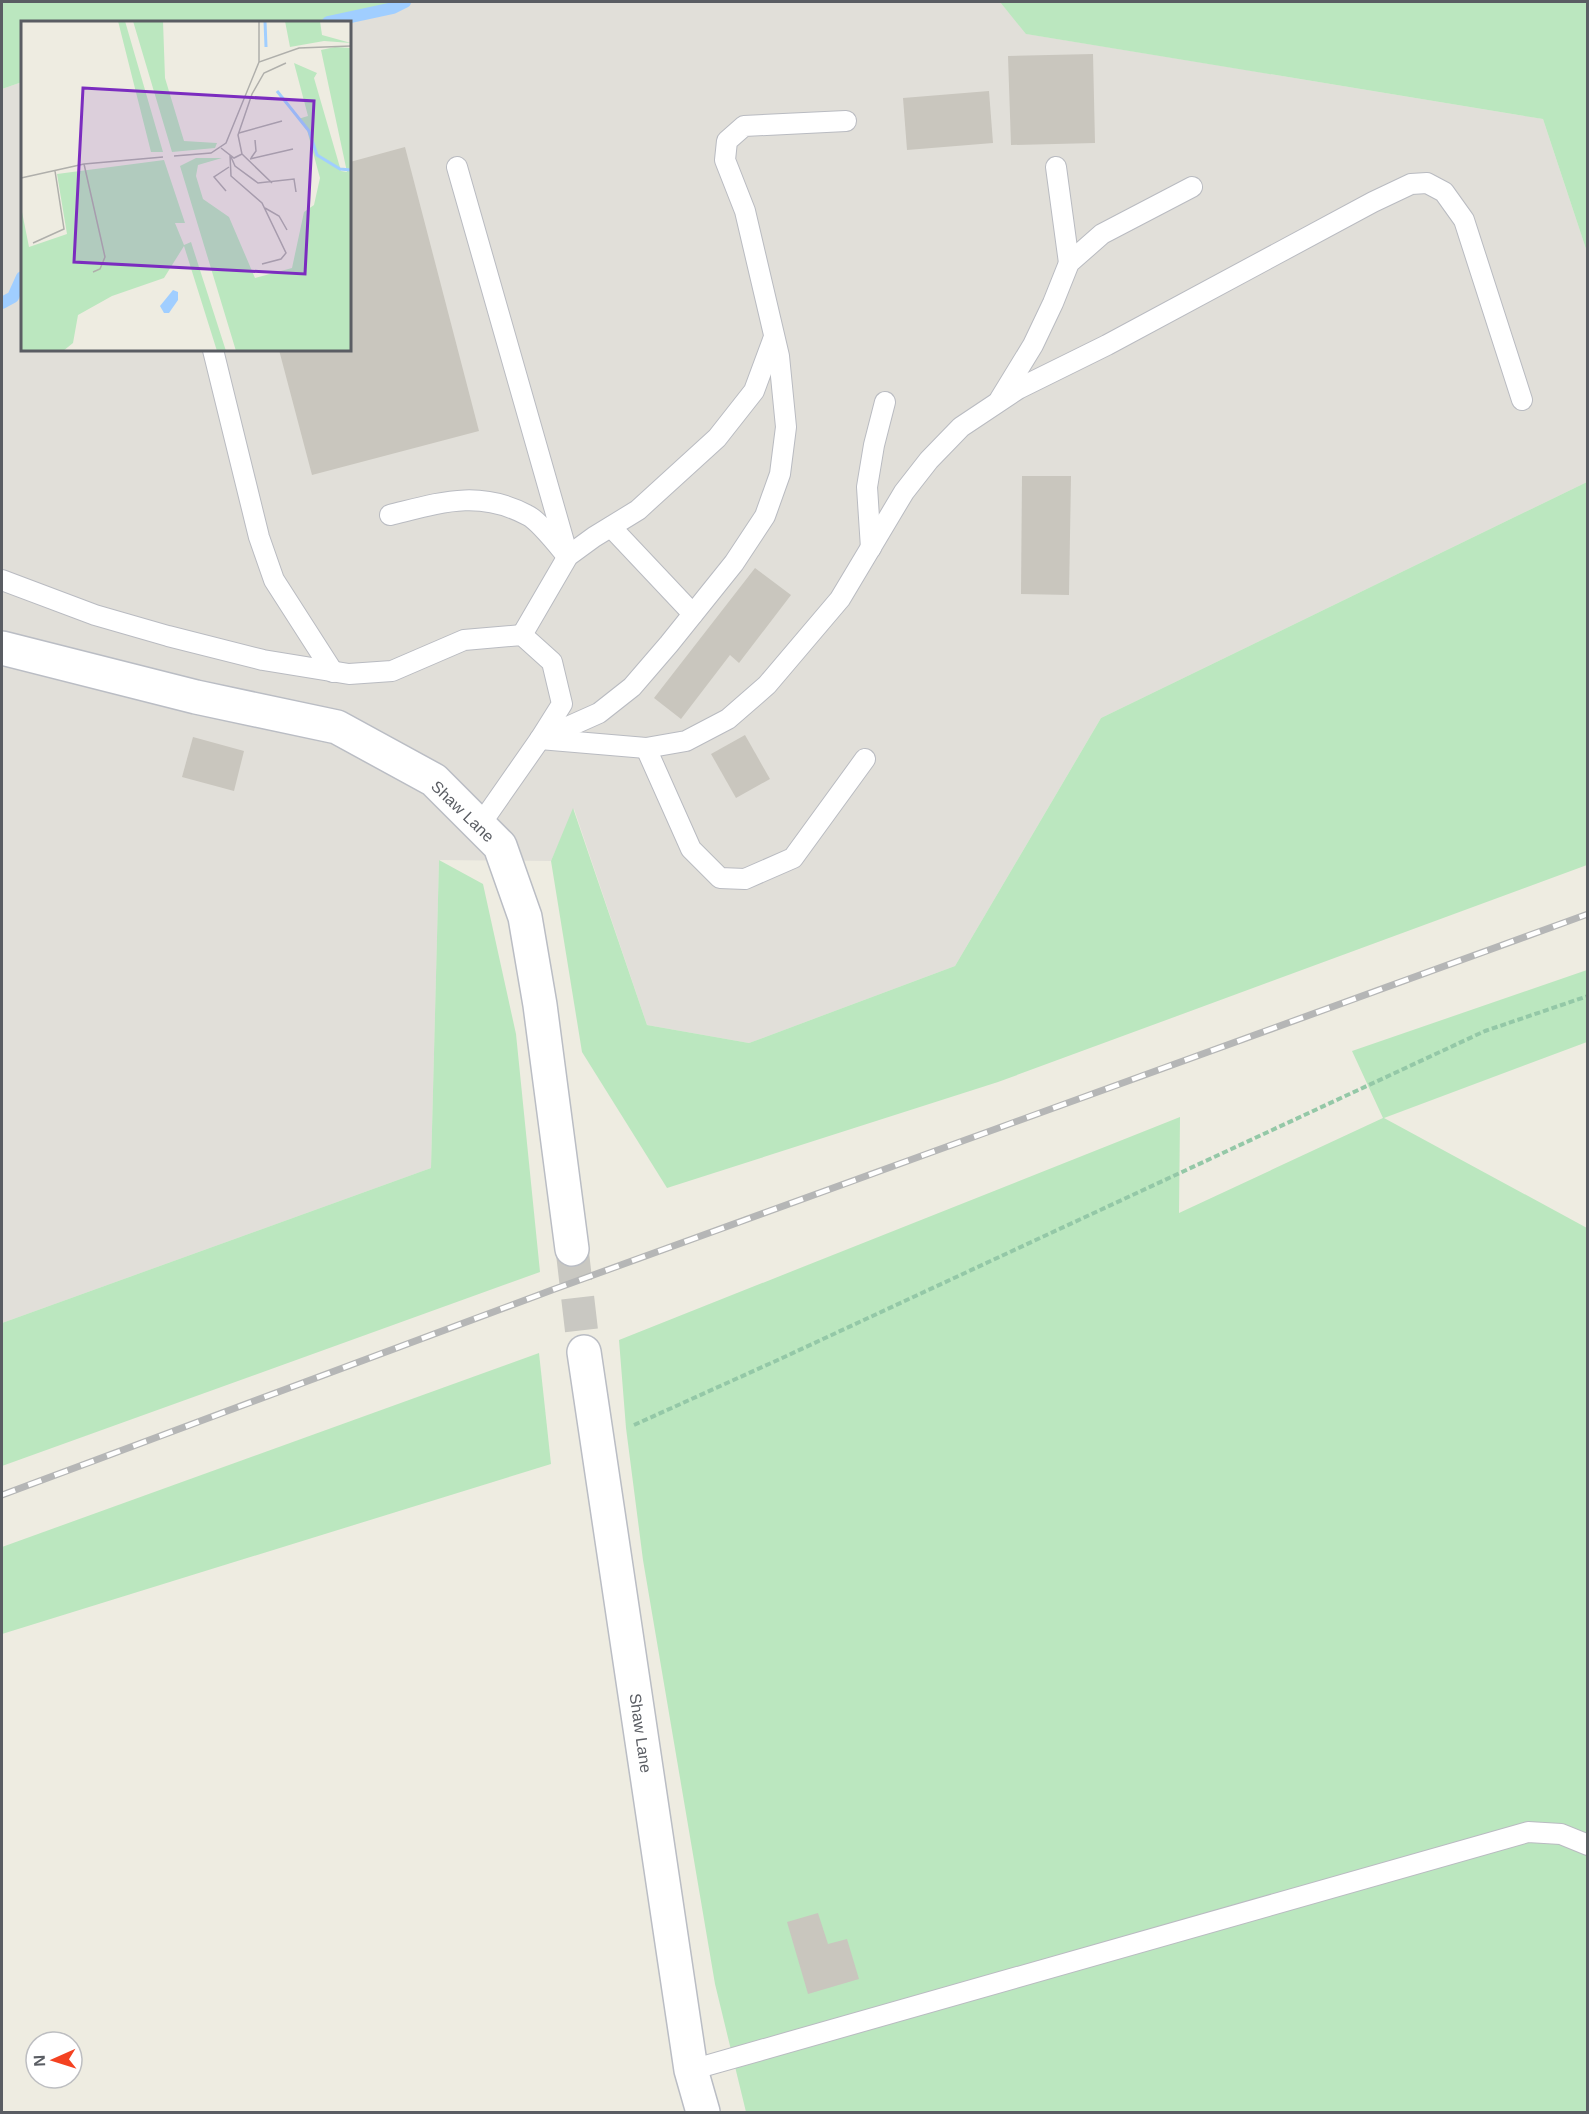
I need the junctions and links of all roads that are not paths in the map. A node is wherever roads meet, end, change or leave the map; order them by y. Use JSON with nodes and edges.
{"nodes":[{"id":1,"x":846,"y":121,"type":"dead end"},
{"id":2,"x":457,"y":167,"type":"dead end"},
{"id":3,"x":1056,"y":167,"type":"dead end"},
{"id":4,"x":1192,"y":187,"type":"dead end"},
{"id":5,"x":1069,"y":263,"type":"junction"},
{"id":6,"x":774,"y":337,"type":"junction"},
{"id":7,"x":213,"y":351,"type":"edge"},
{"id":8,"x":1522,"y":400,"type":"dead end"},
{"id":9,"x":885,"y":402,"type":"dead end"},
{"id":10,"x":997,"y":403,"type":"junction"},
{"id":11,"x":390,"y":515,"type":"dead end"},
{"id":12,"x":611,"y":526,"type":"junction"},
{"id":13,"x":871,"y":548,"type":"junction"},
{"id":14,"x":568,"y":556,"type":"junction"},
{"id":15,"x":2,"y":580,"type":"edge"},
{"id":16,"x":693,"y":614,"type":"junction"},
{"id":17,"x":522,"y":635,"type":"junction"},
{"id":18,"x":2,"y":648,"type":"edge"},
{"id":19,"x":333,"y":672,"type":"junction"},
{"id":20,"x":540,"y":739,"type":"junction"},
{"id":21,"x":646,"y":748,"type":"junction"},
{"id":22,"x":865,"y":759,"type":"dead end"},
{"id":23,"x":480,"y":825,"type":"junction"},
{"id":24,"x":572,"y":1249,"type":"tunnel mouth"},
{"id":25,"x":584,"y":1352,"type":"tunnel mouth"},
{"id":26,"x":1587,"y":1845,"type":"edge"},
{"id":27,"x":691,"y":2070,"type":"junction"},
{"id":28,"x":703,"y":2112,"type":"edge"}],
"edges":[{"from":1,"to":6,"type":"lane"},
{"from":2,"to":14,"type":"lane"},
{"from":3,"to":5,"type":"lane"},
{"from":4,"to":5,"type":"lane"},
{"from":5,"to":10,"type":"lane"},
{"from":6,"to":12,"type":"lane"},
{"from":6,"to":16,"type":"lane"},
{"from":7,"to":19,"type":"lane"},
{"from":8,"to":10,"type":"lane"},
{"from":9,"to":13,"type":"lane"},
{"from":10,"to":13,"type":"lane"},
{"from":11,"to":14,"type":"lane"},
{"from":12,"to":14,"type":"lane"},
{"from":12,"to":16,"type":"lane"},
{"from":13,"to":21,"type":"lane"},
{"from":14,"to":17,"type":"lane"},
{"from":15,"to":19,"type":"lane"},
{"from":16,"to":20,"type":"lane"},
{"from":17,"to":19,"type":"lane"},
{"from":17,"to":20,"type":"lane"},
{"from":18,"to":23,"type":"street","name":"Shaw Lane"},
{"from":20,"to":21,"type":"lane"},
{"from":20,"to":23,"type":"lane"},
{"from":21,"to":22,"type":"lane"},
{"from":23,"to":24,"type":"street","name":"Shaw Lane"},
{"from":25,"to":27,"type":"street","name":"Shaw Lane"},
{"from":26,"to":27,"type":"lane"},
{"from":27,"to":28,"type":"street","name":"Shaw Lane"}]}
